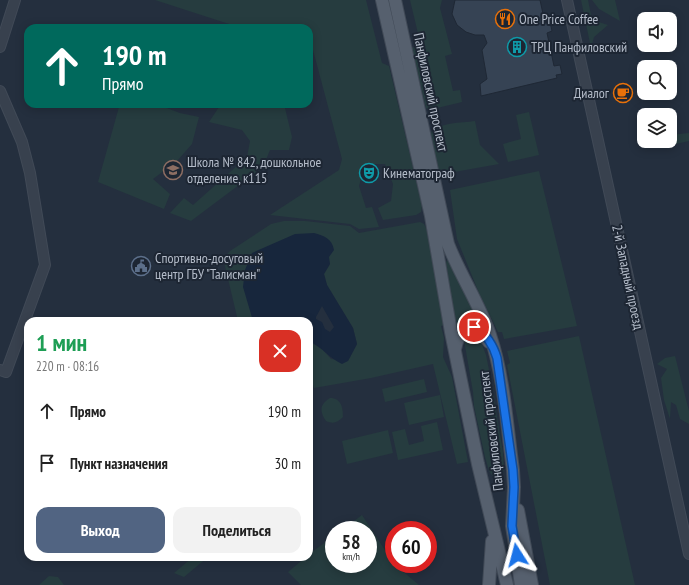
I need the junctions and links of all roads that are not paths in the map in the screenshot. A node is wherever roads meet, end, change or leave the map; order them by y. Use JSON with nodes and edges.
{"nodes":[{"id":1,"x":15,"y":0,"type":"edge"},
{"id":2,"x":395,"y":0,"type":"edge"},
{"id":3,"x":567,"y":0,"type":"edge"},
{"id":4,"x":382,"y":1,"type":"edge"},
{"id":5,"x":0,"y":47,"type":"edge"},
{"id":6,"x":0,"y":91,"type":"edge"},
{"id":7,"x":26,"y":317,"type":"edge"},
{"id":8,"x":24,"y":323,"type":"edge"},
{"id":9,"x":455,"y":350,"type":"junction"},
{"id":10,"x":496,"y":352,"type":"junction"},
{"id":11,"x":0,"y":370,"type":"edge"},
{"id":12,"x":514,"y":487,"type":"junction"},
{"id":13,"x":490,"y":516,"type":"junction"},
{"id":14,"x":689,"y":554,"type":"edge"},
{"id":15,"x":489,"y":585,"type":"edge"},
{"id":16,"x":507,"y":585,"type":"edge"},
{"id":17,"x":522,"y":585,"type":"edge"},
{"id":18,"x":532,"y":585,"type":"edge"}],
"edges":[{"from":1,"to":5,"type":"street"},
{"from":2,"to":10,"type":"main road","name":"Панфиловский проспект"},
{"from":3,"to":14,"type":"street","name":"2-й Западный проезд"},
{"from":4,"to":9,"type":"main road","name":"Панфиловский проспект"},
{"from":6,"to":7,"type":"street"},
{"from":8,"to":11,"type":"street"},
{"from":9,"to":10,"type":"main road"},
{"from":9,"to":13,"type":"main road","name":"Панфиловский проспект"},
{"from":10,"to":12,"type":"main road","name":"Панфиловский проспект"},
{"from":12,"to":17,"type":"main road","name":"Панфиловский проспект"},
{"from":12,"to":18,"type":"main road"},
{"from":13,"to":15,"type":"main road"},
{"from":13,"to":16,"type":"main road","name":"Панфиловский проспект"}]}
